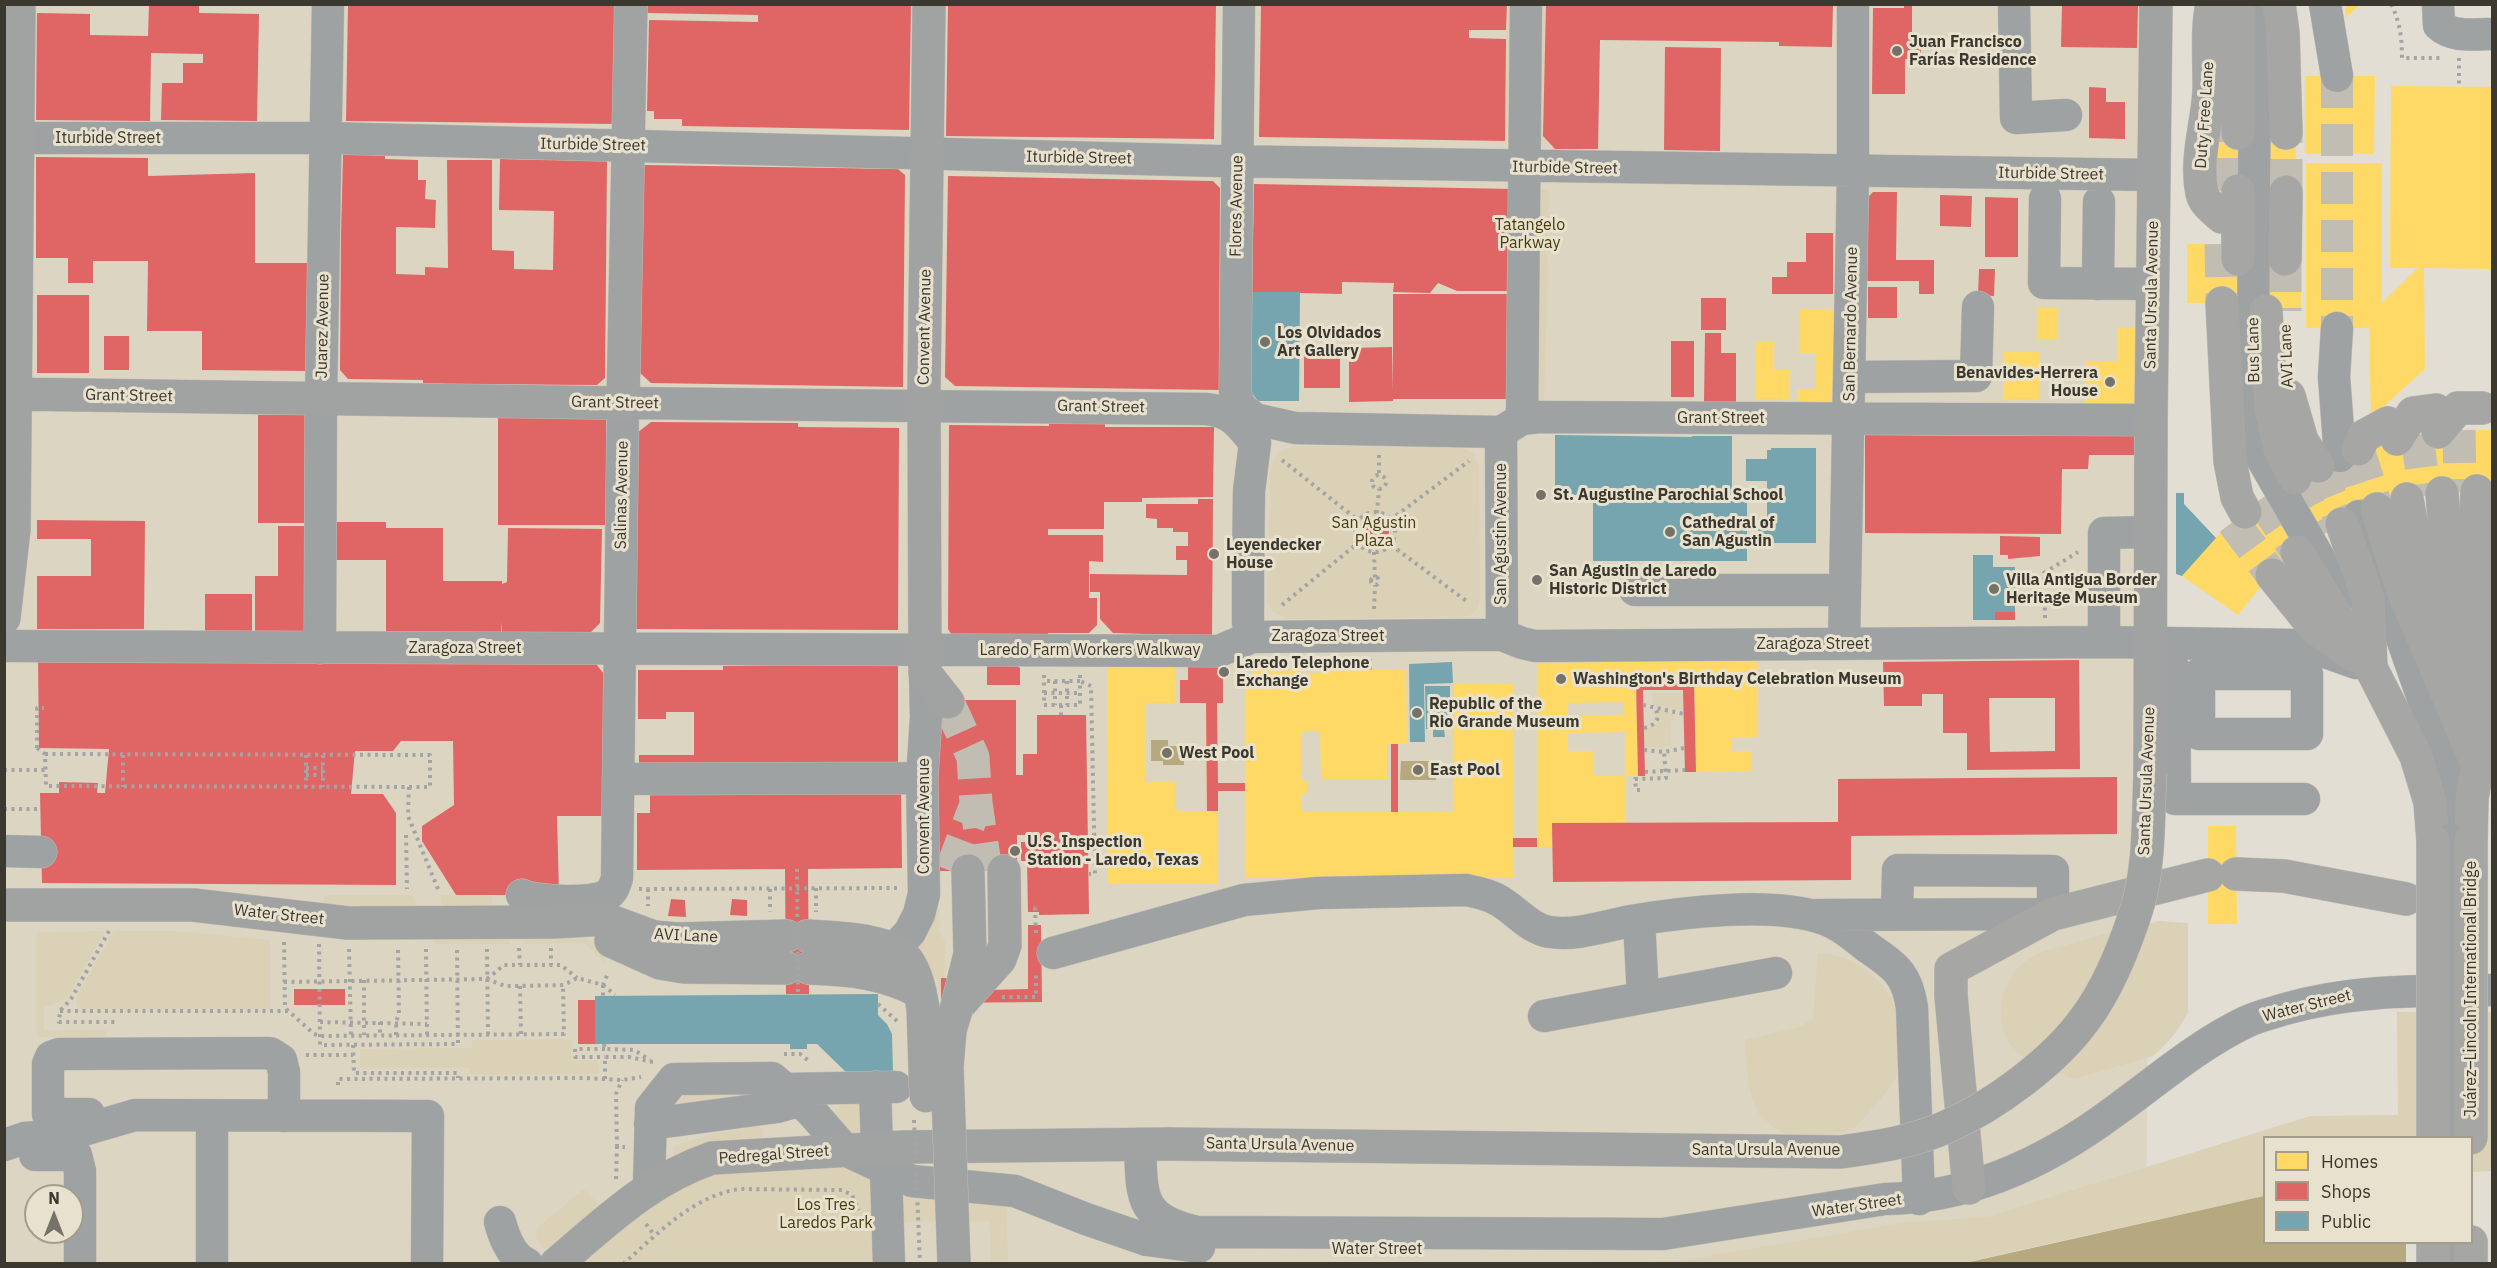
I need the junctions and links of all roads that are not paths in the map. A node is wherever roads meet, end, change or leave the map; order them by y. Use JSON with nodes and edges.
{"nodes":[{"id":1,"x":19,"y":4,"type":"edge"},
{"id":2,"x":328,"y":4,"type":"edge"},
{"id":3,"x":631,"y":4,"type":"edge"},
{"id":4,"x":929,"y":4,"type":"edge"},
{"id":5,"x":1239,"y":4,"type":"edge"},
{"id":6,"x":1526,"y":4,"type":"edge"},
{"id":7,"x":1853,"y":4,"type":"edge"},
{"id":8,"x":2014,"y":4,"type":"edge"},
{"id":9,"x":2156,"y":4,"type":"edge"},
{"id":10,"x":2253,"y":4,"type":"edge"},
{"id":11,"x":2266,"y":4,"type":"edge"},
{"id":12,"x":2279,"y":4,"type":"edge"},
{"id":13,"x":2325,"y":4,"type":"edge"},
{"id":14,"x":2438,"y":4,"type":"edge"},
{"id":15,"x":2218,"y":6,"type":"edge"},
{"id":16,"x":2493,"y":34,"type":"edge"},
{"id":17,"x":2337,"y":76,"type":"tunnel mouth"},
{"id":18,"x":2066,"y":115,"type":"dead end"},
{"id":19,"x":2254,"y":133,"type":"junction"},
{"id":20,"x":10,"y":138,"type":"edge"},
{"id":21,"x":327,"y":138,"type":"junction"},
{"id":22,"x":628,"y":146,"type":"junction"},
{"id":23,"x":927,"y":154,"type":"junction"},
{"id":24,"x":1237,"y":162,"type":"junction"},
{"id":25,"x":1524,"y":167,"type":"junction"},
{"id":26,"x":1853,"y":172,"type":"junction"},
{"id":27,"x":2154,"y":175,"type":"junction"},
{"id":28,"x":2045,"y":199,"type":"dead end"},
{"id":29,"x":2099,"y":202,"type":"dead end"},
{"id":30,"x":2250,"y":223,"type":"dead end"},
{"id":31,"x":2098,"y":284,"type":"junction"},
{"id":32,"x":2152,"y":284,"type":"junction"},
{"id":33,"x":1978,"y":307,"type":"dead end"},
{"id":34,"x":2253,"y":309,"type":"junction"},
{"id":35,"x":2337,"y":328,"type":"tunnel mouth"},
{"id":36,"x":1850,"y":377,"type":"junction"},
{"id":37,"x":9,"y":394,"type":"edge"},
{"id":38,"x":321,"y":399,"type":"junction"},
{"id":39,"x":623,"y":403,"type":"junction"},
{"id":40,"x":924,"y":405,"type":"junction"},
{"id":41,"x":1233,"y":409,"type":"junction"},
{"id":42,"x":1849,"y":419,"type":"junction"},
{"id":43,"x":2151,"y":420,"type":"junction"},
{"id":44,"x":1511,"y":425,"type":"junction"},
{"id":45,"x":1295,"y":428,"type":"junction"},
{"id":46,"x":2414,"y":432,"type":"edge"},
{"id":47,"x":1255,"y":443,"type":"junction"},
{"id":48,"x":2409,"y":507,"type":"edge"},
{"id":49,"x":2150,"y":532,"type":"junction"},
{"id":50,"x":2285,"y":563,"type":"tunnel mouth"},
{"id":51,"x":1635,"y":590,"type":"dead end"},
{"id":52,"x":1845,"y":590,"type":"junction"},
{"id":53,"x":4,"y":618,"type":"edge"},
{"id":54,"x":1502,"y":635,"type":"junction"},
{"id":55,"x":1252,"y":637,"type":"junction"},
{"id":56,"x":2493,"y":639,"type":"edge"},
{"id":57,"x":2104,"y":642,"type":"junction"},
{"id":58,"x":1845,"y":644,"type":"junction"},
{"id":59,"x":4,"y":646,"type":"edge"},
{"id":60,"x":320,"y":648,"type":"junction"},
{"id":61,"x":619,"y":649,"type":"junction"},
{"id":62,"x":2172,"y":658,"type":"junction"},
{"id":63,"x":925,"y":661,"type":"junction"},
{"id":64,"x":2371,"y":668,"type":"junction"},
{"id":65,"x":2493,"y":686,"type":"edge"},
{"id":66,"x":948,"y":702,"type":"tunnel mouth"},
{"id":67,"x":2493,"y":709,"type":"edge"},
{"id":68,"x":2493,"y":720,"type":"edge"},
{"id":69,"x":2493,"y":732,"type":"edge"},
{"id":70,"x":2485,"y":753,"type":"edge"},
{"id":71,"x":922,"y":778,"type":"junction"},
{"id":72,"x":618,"y":779,"type":"junction"},
{"id":73,"x":2150,"y":794,"type":"junction"},
{"id":74,"x":2304,"y":799,"type":"dead end"},
{"id":75,"x":2451,"y":840,"type":"junction"},
{"id":76,"x":4,"y":851,"type":"edge"},
{"id":77,"x":41,"y":852,"type":"dead end"},
{"id":78,"x":977,"y":871,"type":"tunnel mouth"},
{"id":79,"x":613,"y":888,"type":"junction"},
{"id":80,"x":522,"y":895,"type":"dead end"},
{"id":81,"x":2406,"y":899,"type":"dead end"},
{"id":82,"x":4,"y":905,"type":"edge"},
{"id":83,"x":1897,"y":914,"type":"junction"},
{"id":84,"x":1811,"y":915,"type":"junction"},
{"id":85,"x":2054,"y":915,"type":"junction"},
{"id":86,"x":604,"y":920,"type":"junction"},
{"id":87,"x":1639,"y":920,"type":"junction"},
{"id":88,"x":552,"y":935,"type":"junction"},
{"id":89,"x":894,"y":949,"type":"junction"},
{"id":90,"x":801,"y":953,"type":"junction"},
{"id":91,"x":1053,"y":953,"type":"dead end"},
{"id":92,"x":1776,"y":973,"type":"dead end"},
{"id":93,"x":2493,"y":990,"type":"edge"},
{"id":94,"x":1643,"y":997,"type":"junction"},
{"id":95,"x":921,"y":1000,"type":"junction"},
{"id":96,"x":1544,"y":1016,"type":"dead end"},
{"id":97,"x":792,"y":1095,"type":"junction"},
{"id":98,"x":135,"y":1115,"type":"junction"},
{"id":99,"x":284,"y":1116,"type":"junction"},
{"id":100,"x":204,"y":1117,"type":"junction"},
{"id":101,"x":650,"y":1124,"type":"junction"},
{"id":102,"x":2433,"y":1136,"type":"edge"},
{"id":103,"x":2451,"y":1136,"type":"edge"},
{"id":104,"x":2471,"y":1136,"type":"edge"},
{"id":105,"x":1155,"y":1144,"type":"junction"},
{"id":106,"x":4,"y":1147,"type":"edge"},
{"id":107,"x":878,"y":1154,"type":"junction"},
{"id":108,"x":76,"y":1155,"type":"junction"},
{"id":109,"x":649,"y":1187,"type":"junction"},
{"id":110,"x":1969,"y":1188,"type":"junction"},
{"id":111,"x":1919,"y":1199,"type":"junction"},
{"id":112,"x":2433,"y":1244,"type":"edge"},
{"id":113,"x":2451,"y":1244,"type":"edge"},
{"id":114,"x":2471,"y":1244,"type":"edge"},
{"id":115,"x":80,"y":1263,"type":"edge"},
{"id":116,"x":212,"y":1263,"type":"edge"},
{"id":117,"x":427,"y":1263,"type":"edge"},
{"id":118,"x":527,"y":1263,"type":"edge"},
{"id":119,"x":543,"y":1263,"type":"edge"},
{"id":120,"x":556,"y":1263,"type":"edge"},
{"id":121,"x":889,"y":1263,"type":"edge"},
{"id":122,"x":933,"y":1263,"type":"edge"},
{"id":123,"x":954,"y":1263,"type":"edge"},
{"id":124,"x":2433,"y":1263,"type":"edge"},
{"id":125,"x":2451,"y":1263,"type":"edge"},
{"id":126,"x":2471,"y":1263,"type":"edge"}],
"edges":[{"from":1,"to":20,"type":"main road"},
{"from":2,"to":21,"type":"street","name":"Juarez Avenue"},
{"from":3,"to":22,"type":"main road","name":"Salinas Avenue"},
{"from":4,"to":23,"type":"main road","name":"Convent Avenue"},
{"from":5,"to":24,"type":"street","name":"Flores Avenue"},
{"from":6,"to":25,"type":"street"},
{"from":7,"to":26,"type":"street","name":"San Bernardo Avenue"},
{"from":8,"to":18,"type":"street"},
{"from":9,"to":27,"type":"main road","name":"Santa Ursula Avenue"},
{"from":10,"to":64,"type":"street","name":"Bus Lane"},
{"from":11,"to":19,"type":"highway"},
{"from":12,"to":19,"type":"highway"},
{"from":13,"to":17,"type":"street"},
{"from":14,"to":16,"type":"street"},
{"from":15,"to":19,"type":"highway"},
{"from":15,"to":30,"type":"highway","name":"Duty Free Lane"},
{"from":20,"to":21,"type":"street","name":"Iturbide Street"},
{"from":20,"to":37,"type":"main road"},
{"from":21,"to":22,"type":"street","name":"Iturbide Street"},
{"from":21,"to":38,"type":"street","name":"Juarez Avenue"},
{"from":22,"to":23,"type":"street","name":"Iturbide Street"},
{"from":22,"to":39,"type":"main road","name":"Salinas Avenue"},
{"from":23,"to":24,"type":"street","name":"Iturbide Street"},
{"from":23,"to":40,"type":"main road","name":"Convent Avenue"},
{"from":24,"to":25,"type":"street","name":"Iturbide Street"},
{"from":24,"to":41,"type":"street","name":"Flores Avenue"},
{"from":25,"to":26,"type":"street","name":"Iturbide Street"},
{"from":25,"to":44,"type":"street"},
{"from":26,"to":27,"type":"street","name":"Iturbide Street"},
{"from":26,"to":36,"type":"street","name":"San Bernardo Avenue"},
{"from":27,"to":32,"type":"main road","name":"Santa Ursula Avenue"},
{"from":28,"to":31,"type":"street"},
{"from":29,"to":31,"type":"street"},
{"from":31,"to":32,"type":"street"},
{"from":32,"to":43,"type":"main road","name":"Santa Ursula Avenue"},
{"from":33,"to":36,"type":"street"},
{"from":34,"to":34,"type":"highway"},
{"from":34,"to":46,"type":"highway","name":"AVI Lane"},
{"from":35,"to":46,"type":"street"},
{"from":36,"to":42,"type":"street","name":"San Bernardo Avenue"},
{"from":37,"to":38,"type":"main road","name":"Grant Street"},
{"from":37,"to":53,"type":"main road"},
{"from":38,"to":39,"type":"main road","name":"Grant Street"},
{"from":38,"to":60,"type":"street","name":"Juarez Avenue"},
{"from":39,"to":40,"type":"street","name":"Grant Street"},
{"from":39,"to":61,"type":"street","name":"Salinas Avenue"},
{"from":40,"to":41,"type":"street","name":"Grant Street"},
{"from":40,"to":63,"type":"main road","name":"Convent Avenue"},
{"from":41,"to":45,"type":"street","name":"Grant Street"},
{"from":41,"to":47,"type":"street"},
{"from":42,"to":43,"type":"street","name":"Grant Street"},
{"from":42,"to":44,"type":"street","name":"Grant Street"},
{"from":42,"to":52,"type":"street","name":"San Bernardo Avenue"},
{"from":43,"to":49,"type":"main road","name":"Santa Ursula Avenue"},
{"from":44,"to":45,"type":"street","name":"Grant Street"},
{"from":44,"to":54,"type":"street","name":"San Agustin Avenue"},
{"from":45,"to":47,"type":"street","name":"Grant Street"},
{"from":47,"to":55,"type":"street"},
{"from":48,"to":64,"type":"highway"},
{"from":48,"to":70,"type":"highway"},
{"from":48,"to":70,"type":"highway"},
{"from":48,"to":70,"type":"highway"},
{"from":48,"to":75,"type":"street"},
{"from":49,"to":57,"type":"street"},
{"from":49,"to":62,"type":"main road","name":"Santa Ursula Avenue"},
{"from":50,"to":64,"type":"highway"},
{"from":51,"to":52,"type":"street"},
{"from":52,"to":58,"type":"street","name":"San Bernardo Avenue"},
{"from":54,"to":55,"type":"street","name":"Zaragoza Street"},
{"from":54,"to":58,"type":"street","name":"Zaragoza Street"},
{"from":55,"to":63,"type":"street","name":"Laredo Farm Workers Walkway"},
{"from":56,"to":70,"type":"highway"},
{"from":57,"to":58,"type":"street","name":"Zaragoza Street"},
{"from":57,"to":62,"type":"street","name":"Zaragoza Street"},
{"from":59,"to":60,"type":"street","name":"Zaragoza Street"},
{"from":60,"to":61,"type":"street","name":"Zaragoza Street"},
{"from":61,"to":63,"type":"street","name":"Zaragoza Street"},
{"from":61,"to":72,"type":"street","name":"Salinas Avenue"},
{"from":62,"to":64,"type":"street","name":"Zaragoza Street"},
{"from":62,"to":73,"type":"main road","name":"Santa Ursula Avenue"},
{"from":63,"to":66,"type":"main road"},
{"from":63,"to":71,"type":"street","name":"Convent Avenue"},
{"from":64,"to":75,"type":"highway"},
{"from":65,"to":70,"type":"highway"},
{"from":67,"to":70,"type":"highway"},
{"from":68,"to":70,"type":"highway"},
{"from":69,"to":70,"type":"highway"},
{"from":70,"to":75,"type":"highway"},
{"from":71,"to":72,"type":"street"},
{"from":71,"to":89,"type":"street","name":"Convent Avenue"},
{"from":72,"to":79,"type":"street","name":"Salinas Avenue"},
{"from":73,"to":74,"type":"street"},
{"from":73,"to":105,"type":"main road","name":"Santa Ursula Avenue","bridge":true},
{"from":75,"to":102,"type":"highway","bridge":true},
{"from":75,"to":103,"type":"street","bridge":true},
{"from":75,"to":104,"type":"highway","name":"Juárez–Lincoln International Bridge","bridge":true},
{"from":76,"to":77,"type":"street"},
{"from":78,"to":123,"type":"main road","bridge":true},
{"from":79,"to":80,"type":"street"},
{"from":79,"to":86,"type":"street","name":"Salinas Avenue"},
{"from":81,"to":85,"type":"highway"},
{"from":82,"to":88,"type":"main road","name":"Water Street"},
{"from":83,"to":84,"type":"street"},
{"from":83,"to":85,"type":"street"},
{"from":83,"to":85,"type":"street"},
{"from":84,"to":87,"type":"street"},
{"from":84,"to":111,"type":"street"},
{"from":85,"to":110,"type":"highway"},
{"from":86,"to":88,"type":"main road","name":"AVI Lane"},
{"from":86,"to":90,"type":"main road","name":"AVI Lane"},
{"from":87,"to":91,"type":"street"},
{"from":87,"to":94,"type":"street"},
{"from":88,"to":90,"type":"main road"},
{"from":89,"to":90,"type":"main road","name":"AVI Lane"},
{"from":89,"to":95,"type":"main road"},
{"from":90,"to":95,"type":"main road"},
{"from":92,"to":94,"type":"street"},
{"from":93,"to":110,"type":"street","name":"Water Street"},
{"from":94,"to":96,"type":"street"},
{"from":95,"to":122,"type":"main road","bridge":true},
{"from":97,"to":101,"type":"street"},
{"from":97,"to":101,"type":"street"},
{"from":97,"to":107,"type":"street"},
{"from":97,"to":107,"type":"street"},
{"from":98,"to":99,"type":"street"},
{"from":98,"to":100,"type":"street"},
{"from":98,"to":106,"type":"street"},
{"from":99,"to":100,"type":"street"},
{"from":99,"to":117,"type":"street"},
{"from":100,"to":108,"type":"street"},
{"from":100,"to":116,"type":"street"},
{"from":101,"to":109,"type":"street"},
{"from":105,"to":107,"type":"main road","name":"Santa Ursula Avenue"},
{"from":105,"to":111,"type":"street","name":"Water Street"},
{"from":106,"to":108,"type":"street"},
{"from":107,"to":109,"type":"main road","name":"Pedregal Street"},
{"from":107,"to":111,"type":"street","name":"Water Street"},
{"from":107,"to":121,"type":"street"},
{"from":108,"to":115,"type":"street"},
{"from":109,"to":120,"type":"main road","name":"Pedregal Street"},
{"from":110,"to":111,"type":"street","name":"Water Street"},
{"from":112,"to":124,"type":"highway"},
{"from":113,"to":125,"type":"street"},
{"from":114,"to":126,"type":"highway"},
{"from":118,"to":119,"type":"street"}]}
